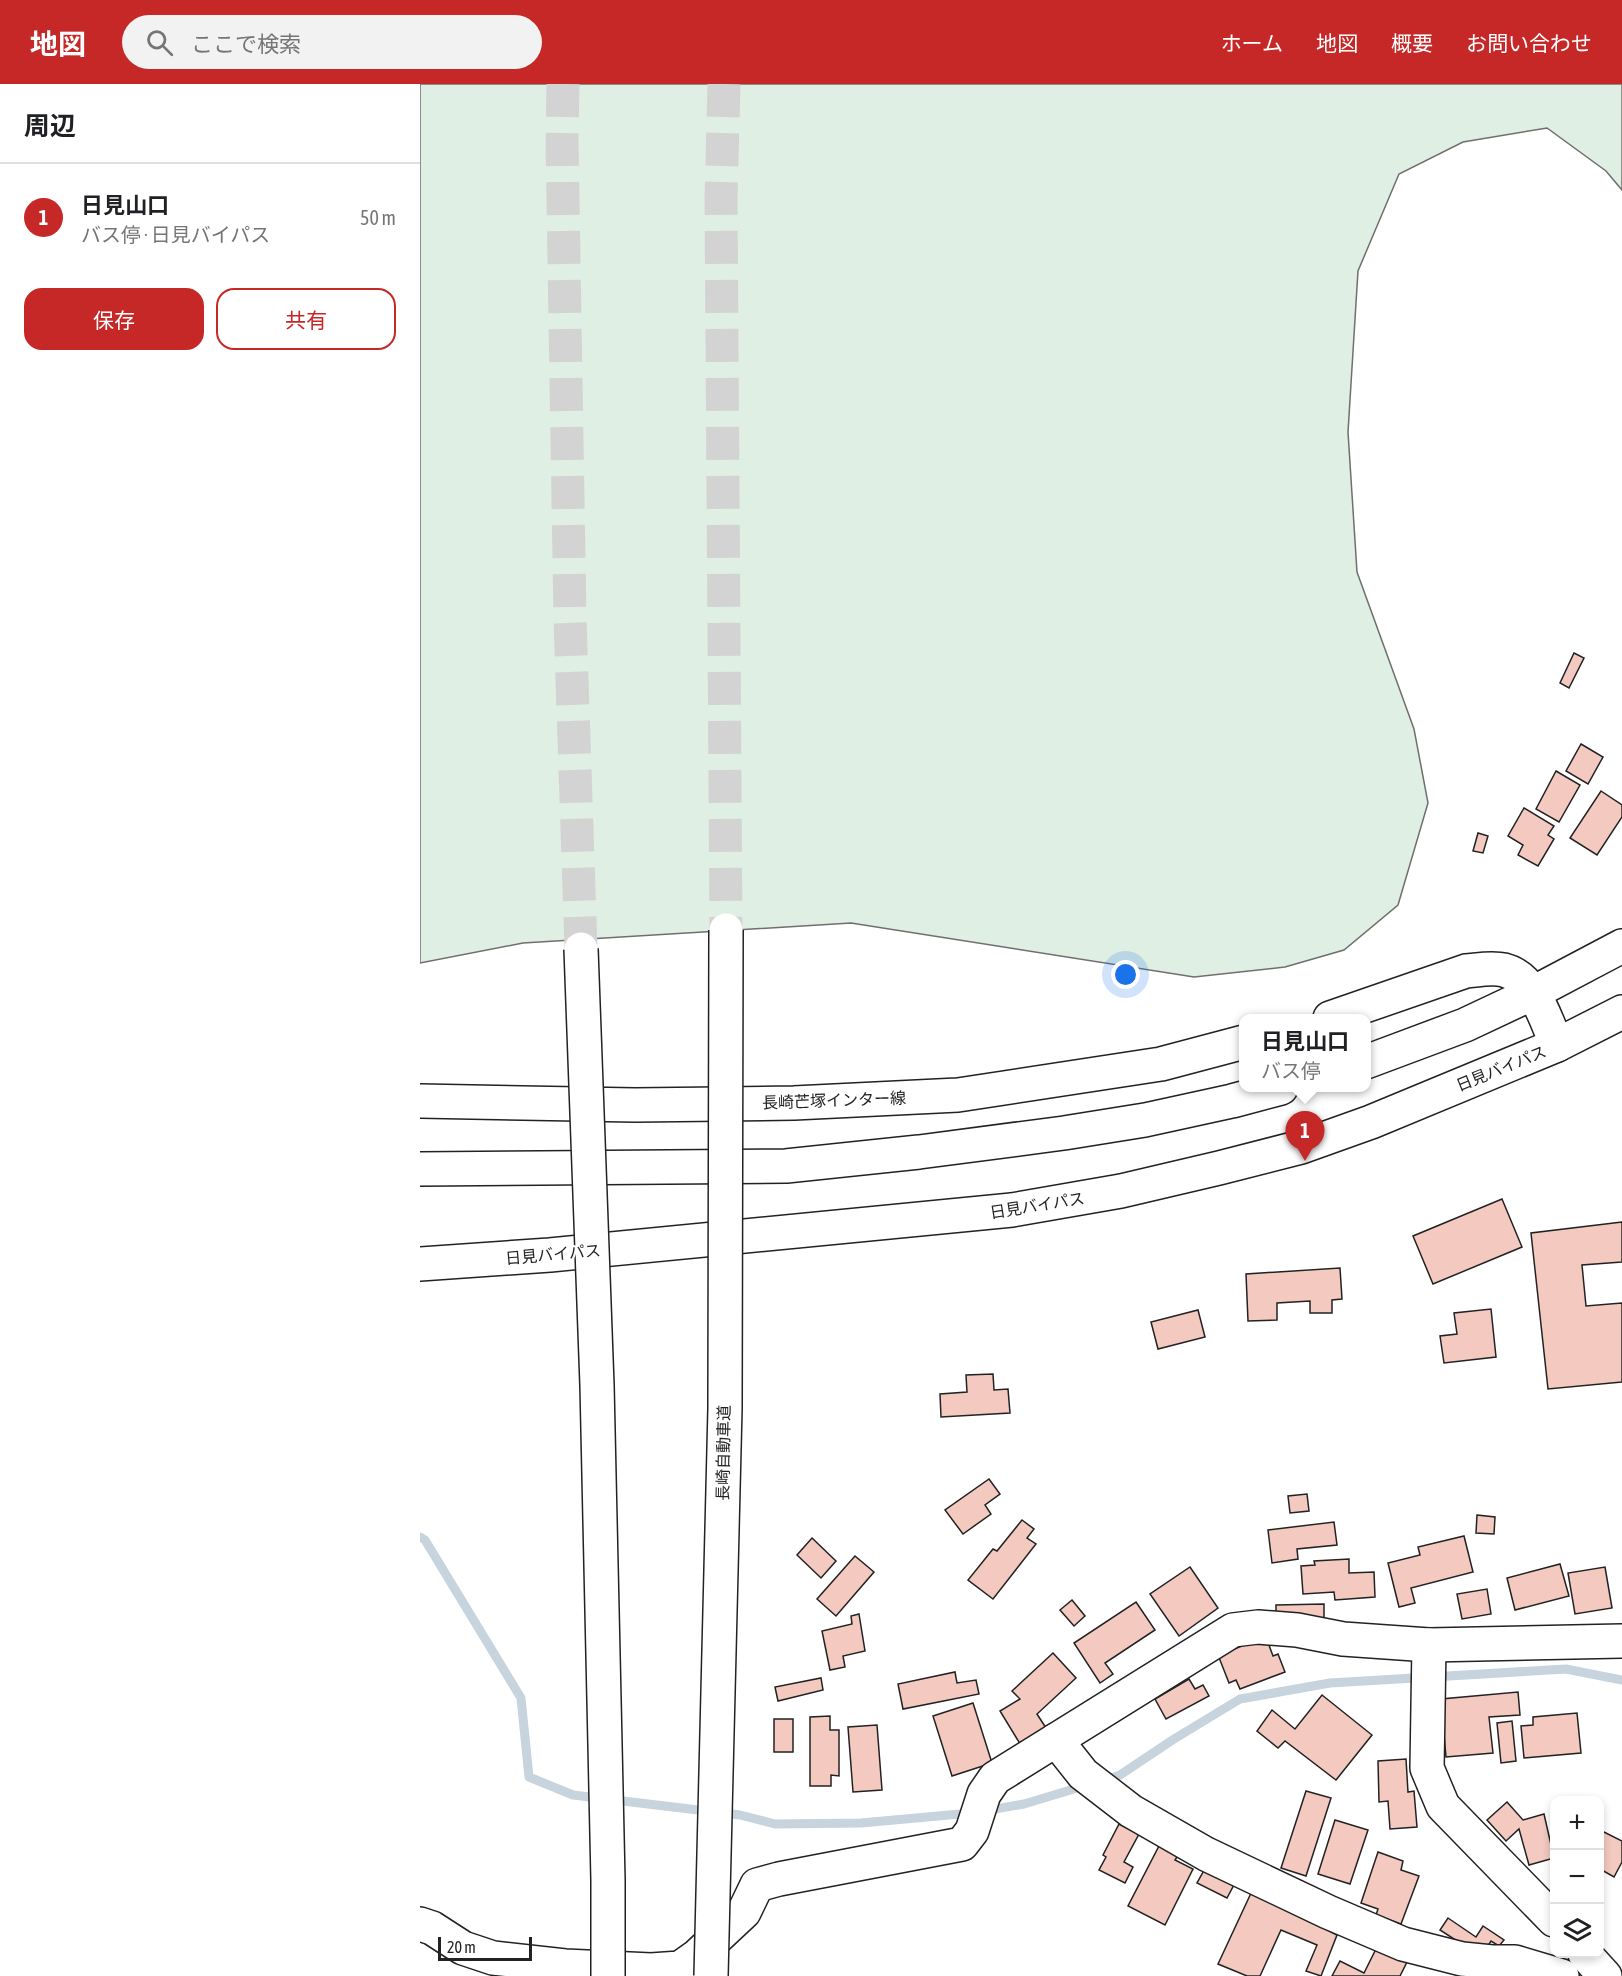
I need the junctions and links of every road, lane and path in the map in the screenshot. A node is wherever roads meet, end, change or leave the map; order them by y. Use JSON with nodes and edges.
{"nodes":[{"id":1,"x":726,"y":930,"type":"tunnel mouth"},
{"id":2,"x":1622,"y":946,"type":"edge"},
{"id":3,"x":581,"y":949,"type":"tunnel mouth"},
{"id":4,"x":1533,"y":993,"type":"junction"},
{"id":5,"x":1622,"y":1012,"type":"edge"},
{"id":6,"x":1342,"y":1014,"type":"edge"},
{"id":7,"x":1239,"y":1043,"type":"edge"},
{"id":8,"x":1557,"y":1045,"type":"junction"},
{"id":9,"x":1371,"y":1060,"type":"edge"},
{"id":10,"x":1266,"y":1092,"type":"edge"},
{"id":11,"x":420,"y":1101,"type":"edge"},
{"id":12,"x":420,"y":1169,"type":"edge"},
{"id":13,"x":420,"y":1264,"type":"edge"},
{"id":14,"x":1622,"y":1641,"type":"edge"},
{"id":15,"x":1429,"y":1653,"type":"junction"},
{"id":16,"x":1056,"y":1740,"type":"junction"},
{"id":17,"x":1550,"y":1916,"type":"edge"},
{"id":18,"x":420,"y":1924,"type":"edge"},
{"id":19,"x":608,"y":1976,"type":"edge"},
{"id":20,"x":711,"y":1976,"type":"edge"},
{"id":21,"x":1562,"y":1976,"type":"edge"}],
"edges":[{"from":1,"to":20,"type":"main road","name":"長崎自動車道","bridge":true},
{"from":2,"to":4,"type":"main road"},
{"from":3,"to":19,"type":"main road","bridge":true},
{"from":4,"to":6,"type":"main road"},
{"from":4,"to":8,"type":"main road"},
{"from":4,"to":9,"type":"main road"},
{"from":5,"to":8,"type":"main road","name":"日見バイパス"},
{"from":7,"to":11,"type":"main road","name":"長崎芒塚インター線"},
{"from":8,"to":13,"type":"main road","name":"日見バイパス"},
{"from":10,"to":12,"type":"main road"},
{"from":14,"to":15,"type":"main road"},
{"from":15,"to":16,"type":"main road"},
{"from":15,"to":17,"type":"main road"},
{"from":16,"to":18,"type":"main road"},
{"from":16,"to":21,"type":"main road"}]}
